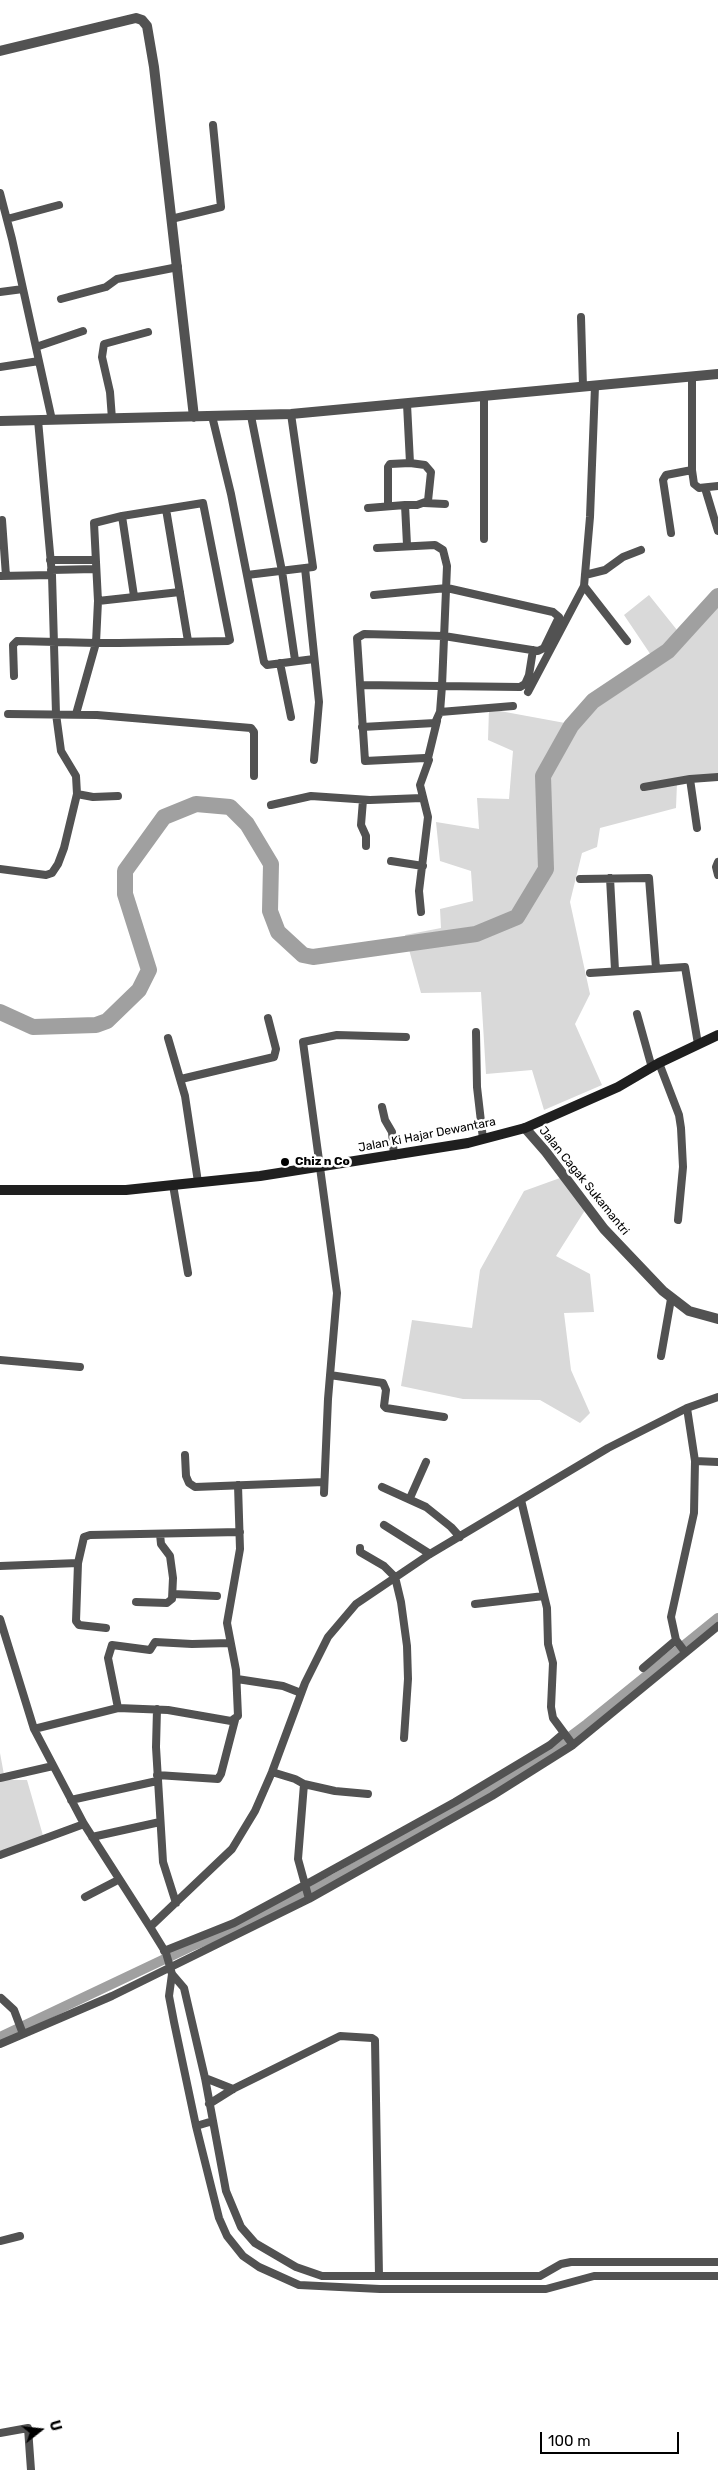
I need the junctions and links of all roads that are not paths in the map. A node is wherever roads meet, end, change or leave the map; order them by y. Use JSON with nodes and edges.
{"nodes":[{"id":1,"x":0,"y":51,"type":"edge"},
{"id":2,"x":213,"y":125,"type":"dead end"},
{"id":3,"x":0,"y":193,"type":"edge"},
{"id":4,"x":59,"y":205,"type":"dead end"},
{"id":5,"x":172,"y":218,"type":"junction"},
{"id":6,"x":7,"y":219,"type":"junction"},
{"id":7,"x":178,"y":266,"type":"junction"},
{"id":8,"x":23,"y":289,"type":"junction"},
{"id":9,"x":0,"y":292,"type":"edge"},
{"id":10,"x":61,"y":299,"type":"dead end"},
{"id":11,"x":581,"y":316,"type":"dead end"},
{"id":12,"x":83,"y":331,"type":"dead end"},
{"id":13,"x":148,"y":332,"type":"dead end"},
{"id":14,"x":36,"y":347,"type":"junction"},
{"id":15,"x":39,"y":361,"type":"junction"},
{"id":16,"x":0,"y":367,"type":"edge"},
{"id":17,"x":718,"y":374,"type":"edge"},
{"id":18,"x":692,"y":377,"type":"junction"},
{"id":19,"x":584,"y":386,"type":"junction"},
{"id":20,"x":595,"y":386,"type":"junction"},
{"id":21,"x":484,"y":397,"type":"junction"},
{"id":22,"x":407,"y":404,"type":"junction"},
{"id":23,"x":291,"y":414,"type":"junction"},
{"id":24,"x":194,"y":416,"type":"junction"},
{"id":25,"x":212,"y":416,"type":"junction"},
{"id":26,"x":250,"y":416,"type":"junction"},
{"id":27,"x":112,"y":419,"type":"junction"},
{"id":28,"x":38,"y":420,"type":"junction"},
{"id":29,"x":52,"y":420,"type":"junction"},
{"id":30,"x":0,"y":421,"type":"edge"},
{"id":31,"x":410,"y":463,"type":"junction"},
{"id":32,"x":692,"y":470,"type":"junction"},
{"id":33,"x":718,"y":486,"type":"edge"},
{"id":34,"x":705,"y":488,"type":"junction"},
{"id":35,"x":424,"y":503,"type":"junction"},
{"id":36,"x":445,"y":504,"type":"dead end"},
{"id":37,"x":405,"y":505,"type":"junction"},
{"id":38,"x":388,"y":506,"type":"junction"},
{"id":39,"x":368,"y":508,"type":"dead end"},
{"id":40,"x":166,"y":509,"type":"junction"},
{"id":41,"x":122,"y":516,"type":"junction"},
{"id":42,"x":2,"y":520,"type":"dead end"},
{"id":43,"x":718,"y":531,"type":"edge"},
{"id":44,"x":671,"y":533,"type":"dead end"},
{"id":45,"x":484,"y":540,"type":"dead end"},
{"id":46,"x":406,"y":545,"type":"junction"},
{"id":47,"x":377,"y":548,"type":"dead end"},
{"id":48,"x":641,"y":550,"type":"dead end"},
{"id":49,"x":50,"y":560,"type":"junction"},
{"id":50,"x":95,"y":560,"type":"junction"},
{"id":51,"x":305,"y":568,"type":"junction"},
{"id":52,"x":95,"y":569,"type":"junction"},
{"id":53,"x":282,"y":571,"type":"junction"},
{"id":54,"x":51,"y":572,"type":"junction"},
{"id":55,"x":247,"y":575,"type":"junction"},
{"id":56,"x":585,"y":575,"type":"junction"},
{"id":57,"x":3,"y":576,"type":"edge"},
{"id":58,"x":584,"y":586,"type":"junction"},
{"id":59,"x":447,"y":588,"type":"junction"},
{"id":60,"x":180,"y":592,"type":"junction"},
{"id":61,"x":374,"y":595,"type":"dead end"},
{"id":62,"x":134,"y":596,"type":"junction"},
{"id":63,"x":98,"y":602,"type":"junction"},
{"id":64,"x":444,"y":636,"type":"junction"},
{"id":65,"x":188,"y":641,"type":"junction"},
{"id":66,"x":627,"y":641,"type":"dead end"},
{"id":67,"x":55,"y":642,"type":"junction"},
{"id":68,"x":96,"y":643,"type":"junction"},
{"id":69,"x":533,"y":650,"type":"junction"},
{"id":70,"x":314,"y":659,"type":"junction"},
{"id":71,"x":295,"y":660,"type":"junction"},
{"id":72,"x":280,"y":663,"type":"junction"},
{"id":73,"x":14,"y":676,"type":"dead end"},
{"id":74,"x":360,"y":685,"type":"junction"},
{"id":75,"x":442,"y":686,"type":"junction"},
{"id":76,"x":528,"y":692,"type":"dead end"},
{"id":77,"x":513,"y":706,"type":"dead end"},
{"id":78,"x":440,"y":712,"type":"junction"},
{"id":79,"x":8,"y":714,"type":"dead end"},
{"id":80,"x":56,"y":714,"type":"junction"},
{"id":81,"x":76,"y":714,"type":"junction"},
{"id":82,"x":291,"y":717,"type":"dead end"},
{"id":83,"x":437,"y":721,"type":"junction"},
{"id":84,"x":362,"y":728,"type":"junction"},
{"id":85,"x":428,"y":758,"type":"junction"},
{"id":86,"x":314,"y":760,"type":"dead end"},
{"id":87,"x":254,"y":776,"type":"dead end"},
{"id":88,"x":718,"y":777,"type":"edge"},
{"id":89,"x":690,"y":779,"type":"junction"},
{"id":90,"x":644,"y":788,"type":"dead end"},
{"id":91,"x":77,"y":794,"type":"junction"},
{"id":92,"x":118,"y":796,"type":"dead end"},
{"id":93,"x":422,"y":798,"type":"junction"},
{"id":94,"x":363,"y":800,"type":"junction"},
{"id":95,"x":271,"y":805,"type":"dead end"},
{"id":96,"x":697,"y":828,"type":"dead end"},
{"id":97,"x":366,"y":846,"type":"dead end"},
{"id":98,"x":391,"y":861,"type":"dead end"},
{"id":99,"x":718,"y":862,"type":"edge"},
{"id":100,"x":423,"y":866,"type":"junction"},
{"id":101,"x":0,"y":869,"type":"edge"},
{"id":102,"x":718,"y":875,"type":"edge"},
{"id":103,"x":610,"y":878,"type":"junction"},
{"id":104,"x":580,"y":879,"type":"dead end"},
{"id":105,"x":422,"y":912,"type":"dead end"},
{"id":106,"x":656,"y":968,"type":"junction"},
{"id":107,"x":616,"y":970,"type":"junction"},
{"id":108,"x":590,"y":973,"type":"dead end"},
{"id":109,"x":637,"y":1014,"type":"dead end"},
{"id":110,"x":268,"y":1018,"type":"dead end"},
{"id":111,"x":476,"y":1032,"type":"dead end"},
{"id":112,"x":718,"y":1035,"type":"edge"},
{"id":113,"x":406,"y":1037,"type":"dead end"},
{"id":114,"x":168,"y":1038,"type":"dead end"},
{"id":115,"x":698,"y":1044,"type":"junction"},
{"id":116,"x":656,"y":1066,"type":"junction"},
{"id":117,"x":181,"y":1079,"type":"junction"},
{"id":118,"x":382,"y":1107,"type":"dead end"},
{"id":119,"x":525,"y":1128,"type":"junction"},
{"id":120,"x":483,"y":1139,"type":"junction"},
{"id":121,"x":394,"y":1156,"type":"junction"},
{"id":122,"x":320,"y":1166,"type":"junction"},
{"id":123,"x":198,"y":1182,"type":"junction"},
{"id":124,"x":173,"y":1185,"type":"junction"},
{"id":125,"x":0,"y":1190,"type":"edge"},
{"id":126,"x":678,"y":1220,"type":"dead end"},
{"id":127,"x":188,"y":1273,"type":"dead end"},
{"id":128,"x":671,"y":1299,"type":"junction"},
{"id":129,"x":718,"y":1319,"type":"edge"},
{"id":130,"x":661,"y":1356,"type":"dead end"},
{"id":131,"x":0,"y":1360,"type":"edge"},
{"id":132,"x":80,"y":1367,"type":"dead end"},
{"id":133,"x":330,"y":1375,"type":"junction"},
{"id":134,"x":718,"y":1397,"type":"edge"},
{"id":135,"x":687,"y":1408,"type":"junction"},
{"id":136,"x":444,"y":1417,"type":"dead end"},
{"id":137,"x":185,"y":1455,"type":"dead end"},
{"id":138,"x":695,"y":1461,"type":"junction"},
{"id":139,"x":426,"y":1462,"type":"dead end"},
{"id":140,"x":718,"y":1462,"type":"edge"},
{"id":141,"x":324,"y":1482,"type":"junction"},
{"id":142,"x":238,"y":1485,"type":"junction"},
{"id":143,"x":382,"y":1486,"type":"dead end"},
{"id":144,"x":324,"y":1493,"type":"dead end"},
{"id":145,"x":410,"y":1498,"type":"junction"},
{"id":146,"x":521,"y":1500,"type":"junction"},
{"id":147,"x":384,"y":1525,"type":"dead end"},
{"id":148,"x":240,"y":1532,"type":"junction"},
{"id":149,"x":160,"y":1534,"type":"junction"},
{"id":150,"x":460,"y":1537,"type":"junction"},
{"id":151,"x":360,"y":1548,"type":"dead end"},
{"id":152,"x":430,"y":1554,"type":"junction"},
{"id":153,"x":78,"y":1562,"type":"junction"},
{"id":154,"x":0,"y":1566,"type":"edge"},
{"id":155,"x":395,"y":1577,"type":"junction"},
{"id":156,"x":173,"y":1594,"type":"junction"},
{"id":157,"x":217,"y":1596,"type":"dead end"},
{"id":158,"x":544,"y":1596,"type":"junction"},
{"id":159,"x":136,"y":1602,"type":"dead end"},
{"id":160,"x":475,"y":1604,"type":"dead end"},
{"id":161,"x":0,"y":1619,"type":"edge"},
{"id":162,"x":718,"y":1626,"type":"edge"},
{"id":163,"x":106,"y":1628,"type":"dead end"},
{"id":164,"x":677,"y":1641,"type":"junction"},
{"id":165,"x":230,"y":1643,"type":"junction"},
{"id":166,"x":684,"y":1651,"type":"junction"},
{"id":167,"x":643,"y":1668,"type":"dead end"},
{"id":168,"x":237,"y":1679,"type":"junction"},
{"id":169,"x":301,"y":1693,"type":"junction"},
{"id":170,"x":118,"y":1708,"type":"junction"},
{"id":171,"x":157,"y":1709,"type":"junction"},
{"id":172,"x":235,"y":1720,"type":"junction"},
{"id":173,"x":34,"y":1729,"type":"junction"},
{"id":174,"x":404,"y":1738,"type":"dead end"},
{"id":175,"x":568,"y":1739,"type":"junction"},
{"id":176,"x":53,"y":1766,"type":"junction"},
{"id":177,"x":272,"y":1772,"type":"junction"},
{"id":178,"x":0,"y":1778,"type":"edge"},
{"id":179,"x":157,"y":1778,"type":"junction"},
{"id":180,"x":304,"y":1784,"type":"junction"},
{"id":181,"x":368,"y":1794,"type":"dead end"},
{"id":182,"x":71,"y":1800,"type":"junction"},
{"id":183,"x":457,"y":1808,"type":"junction"},
{"id":184,"x":160,"y":1822,"type":"junction"},
{"id":185,"x":84,"y":1824,"type":"junction"},
{"id":186,"x":92,"y":1837,"type":"junction"},
{"id":187,"x":0,"y":1855,"type":"edge"},
{"id":188,"x":118,"y":1880,"type":"junction"},
{"id":189,"x":304,"y":1886,"type":"junction"},
{"id":190,"x":85,"y":1896,"type":"dead end"},
{"id":191,"x":309,"y":1898,"type":"junction"},
{"id":192,"x":176,"y":1902,"type":"junction"},
{"id":193,"x":150,"y":1927,"type":"junction"},
{"id":194,"x":165,"y":1952,"type":"junction"},
{"id":195,"x":170,"y":1967,"type":"junction"},
{"id":196,"x":2,"y":1998,"type":"dead end"},
{"id":197,"x":193,"y":2030,"type":"junction"},
{"id":198,"x":23,"y":2032,"type":"junction"},
{"id":199,"x":176,"y":2032,"type":"junction"},
{"id":200,"x":0,"y":2044,"type":"edge"},
{"id":201,"x":205,"y":2078,"type":"junction"},
{"id":202,"x":233,"y":2089,"type":"junction"},
{"id":203,"x":209,"y":2104,"type":"junction"},
{"id":204,"x":213,"y":2122,"type":"junction"},
{"id":205,"x":196,"y":2126,"type":"junction"},
{"id":206,"x":20,"y":2236,"type":"dead end"},
{"id":207,"x":0,"y":2241,"type":"edge"},
{"id":208,"x":718,"y":2262,"type":"edge"},
{"id":209,"x":379,"y":2276,"type":"junction"},
{"id":210,"x":718,"y":2276,"type":"edge"},
{"id":211,"x":0,"y":2433,"type":"edge"},
{"id":212,"x":32,"y":2470,"type":"edge"}],
"edges":[{"from":1,"to":5,"type":"street"},
{"from":2,"to":5,"type":"street"},
{"from":3,"to":6,"type":"street"},
{"from":4,"to":6,"type":"street"},
{"from":5,"to":7,"type":"street"},
{"from":6,"to":8,"type":"street"},
{"from":7,"to":10,"type":"street"},
{"from":7,"to":24,"type":"street"},
{"from":8,"to":9,"type":"street"},
{"from":8,"to":14,"type":"street"},
{"from":11,"to":19,"type":"street"},
{"from":12,"to":14,"type":"street"},
{"from":13,"to":27,"type":"street"},
{"from":14,"to":15,"type":"street"},
{"from":15,"to":16,"type":"street"},
{"from":15,"to":29,"type":"street"},
{"from":17,"to":18,"type":"street"},
{"from":18,"to":20,"type":"street"},
{"from":18,"to":32,"type":"street"},
{"from":19,"to":20,"type":"street"},
{"from":19,"to":21,"type":"street"},
{"from":20,"to":56,"type":"street"},
{"from":21,"to":22,"type":"street"},
{"from":21,"to":45,"type":"street"},
{"from":22,"to":23,"type":"street"},
{"from":22,"to":31,"type":"street"},
{"from":23,"to":26,"type":"street"},
{"from":23,"to":51,"type":"street"},
{"from":24,"to":25,"type":"street"},
{"from":24,"to":27,"type":"street"},
{"from":25,"to":26,"type":"street"},
{"from":25,"to":55,"type":"street"},
{"from":26,"to":53,"type":"street"},
{"from":27,"to":29,"type":"street"},
{"from":28,"to":29,"type":"street"},
{"from":28,"to":30,"type":"street"},
{"from":28,"to":49,"type":"street"},
{"from":31,"to":35,"type":"street"},
{"from":31,"to":38,"type":"street"},
{"from":32,"to":34,"type":"street"},
{"from":32,"to":44,"type":"street"},
{"from":33,"to":34,"type":"street"},
{"from":34,"to":43,"type":"street"},
{"from":35,"to":36,"type":"street"},
{"from":35,"to":37,"type":"street"},
{"from":37,"to":38,"type":"street"},
{"from":37,"to":46,"type":"street"},
{"from":38,"to":39,"type":"street"},
{"from":40,"to":41,"type":"street"},
{"from":40,"to":60,"type":"street"},
{"from":40,"to":65,"type":"street"},
{"from":41,"to":50,"type":"street"},
{"from":41,"to":62,"type":"street"},
{"from":42,"to":57,"type":"street"},
{"from":46,"to":47,"type":"street"},
{"from":46,"to":59,"type":"street"},
{"from":48,"to":56,"type":"street"},
{"from":49,"to":50,"type":"street"},
{"from":49,"to":54,"type":"street"},
{"from":50,"to":52,"type":"street"},
{"from":51,"to":53,"type":"street"},
{"from":51,"to":70,"type":"street"},
{"from":52,"to":54,"type":"street"},
{"from":52,"to":63,"type":"street"},
{"from":53,"to":55,"type":"street"},
{"from":53,"to":71,"type":"street"},
{"from":54,"to":57,"type":"street"},
{"from":54,"to":67,"type":"street"},
{"from":55,"to":72,"type":"street"},
{"from":56,"to":58,"type":"street"},
{"from":58,"to":66,"type":"street"},
{"from":58,"to":76,"type":"street"},
{"from":59,"to":61,"type":"street"},
{"from":59,"to":64,"type":"street"},
{"from":59,"to":69,"type":"street"},
{"from":60,"to":62,"type":"street"},
{"from":60,"to":65,"type":"street"},
{"from":62,"to":63,"type":"street"},
{"from":63,"to":68,"type":"street"},
{"from":64,"to":69,"type":"street"},
{"from":64,"to":74,"type":"street"},
{"from":64,"to":75,"type":"street"},
{"from":65,"to":68,"type":"street"},
{"from":67,"to":68,"type":"street"},
{"from":67,"to":73,"type":"street"},
{"from":67,"to":80,"type":"street"},
{"from":68,"to":81,"type":"street"},
{"from":69,"to":75,"type":"street"},
{"from":70,"to":71,"type":"street"},
{"from":70,"to":86,"type":"street"},
{"from":71,"to":72,"type":"street"},
{"from":72,"to":82,"type":"street"},
{"from":74,"to":75,"type":"street"},
{"from":74,"to":84,"type":"street"},
{"from":75,"to":78,"type":"street"},
{"from":77,"to":78,"type":"street"},
{"from":78,"to":83,"type":"street"},
{"from":79,"to":80,"type":"street"},
{"from":80,"to":81,"type":"street"},
{"from":80,"to":91,"type":"street"},
{"from":81,"to":87,"type":"street"},
{"from":83,"to":84,"type":"street"},
{"from":83,"to":85,"type":"street"},
{"from":84,"to":85,"type":"street"},
{"from":85,"to":93,"type":"street"},
{"from":88,"to":89,"type":"street"},
{"from":89,"to":90,"type":"street"},
{"from":89,"to":96,"type":"street"},
{"from":91,"to":92,"type":"street"},
{"from":91,"to":101,"type":"street"},
{"from":93,"to":94,"type":"street"},
{"from":93,"to":100,"type":"street"},
{"from":94,"to":95,"type":"street"},
{"from":94,"to":97,"type":"street"},
{"from":98,"to":100,"type":"street"},
{"from":99,"to":102,"type":"street"},
{"from":100,"to":105,"type":"street"},
{"from":103,"to":104,"type":"street"},
{"from":103,"to":106,"type":"street"},
{"from":103,"to":107,"type":"street"},
{"from":106,"to":107,"type":"street"},
{"from":106,"to":115,"type":"street"},
{"from":107,"to":108,"type":"street"},
{"from":109,"to":116,"type":"street"},
{"from":110,"to":117,"type":"street"},
{"from":111,"to":120,"type":"street"},
{"from":112,"to":115,"type":"main road","name":"Jalan Ki Hajar Dewantara"},
{"from":113,"to":122,"type":"street"},
{"from":114,"to":117,"type":"street"},
{"from":115,"to":116,"type":"main road","name":"Jalan Ki Hajar Dewantara"},
{"from":116,"to":119,"type":"main road","name":"Jalan Ki Hajar Dewantara"},
{"from":116,"to":126,"type":"street"},
{"from":117,"to":123,"type":"street"},
{"from":118,"to":121,"type":"street"},
{"from":119,"to":120,"type":"main road","name":"Jalan Ki Hajar Dewantara"},
{"from":119,"to":128,"type":"street","name":"Jalan Cagak Sukamantri"},
{"from":120,"to":121,"type":"main road","name":"Jalan Ki Hajar Dewantara"},
{"from":121,"to":122,"type":"main road","name":"Jalan Ki Hajar Dewantara"},
{"from":122,"to":123,"type":"main road","name":"Jalan Ki Hajar Dewantara"},
{"from":122,"to":133,"type":"street"},
{"from":123,"to":124,"type":"main road","name":"Jalan Ki Hajar Dewantara"},
{"from":124,"to":125,"type":"main road","name":"Jalan Ki Hajar Dewantara"},
{"from":124,"to":127,"type":"street"},
{"from":128,"to":129,"type":"street","name":"Jalan Cagak Sukamantri"},
{"from":128,"to":130,"type":"street"},
{"from":131,"to":132,"type":"street"},
{"from":133,"to":136,"type":"street"},
{"from":133,"to":141,"type":"street"},
{"from":134,"to":135,"type":"street"},
{"from":135,"to":138,"type":"street"},
{"from":135,"to":146,"type":"street"},
{"from":137,"to":142,"type":"street"},
{"from":138,"to":140,"type":"street"},
{"from":138,"to":164,"type":"street"},
{"from":139,"to":145,"type":"street"},
{"from":141,"to":142,"type":"street"},
{"from":141,"to":144,"type":"street"},
{"from":142,"to":148,"type":"street"},
{"from":143,"to":145,"type":"street"},
{"from":145,"to":150,"type":"street"},
{"from":146,"to":150,"type":"street"},
{"from":146,"to":158,"type":"street"},
{"from":147,"to":152,"type":"street"},
{"from":148,"to":149,"type":"street"},
{"from":148,"to":165,"type":"street"},
{"from":149,"to":153,"type":"street"},
{"from":149,"to":156,"type":"street"},
{"from":150,"to":152,"type":"street"},
{"from":151,"to":155,"type":"street"},
{"from":152,"to":155,"type":"street"},
{"from":153,"to":154,"type":"street"},
{"from":153,"to":163,"type":"street"},
{"from":155,"to":169,"type":"street"},
{"from":155,"to":174,"type":"street"},
{"from":156,"to":157,"type":"street"},
{"from":156,"to":159,"type":"street"},
{"from":158,"to":160,"type":"street"},
{"from":158,"to":175,"type":"street"},
{"from":161,"to":173,"type":"street"},
{"from":162,"to":166,"type":"street"},
{"from":164,"to":166,"type":"street"},
{"from":164,"to":167,"type":"street"},
{"from":165,"to":168,"type":"street"},
{"from":165,"to":170,"type":"street"},
{"from":166,"to":175,"type":"street"},
{"from":168,"to":169,"type":"street"},
{"from":168,"to":172,"type":"street"},
{"from":169,"to":177,"type":"street"},
{"from":170,"to":171,"type":"street"},
{"from":170,"to":173,"type":"street"},
{"from":171,"to":172,"type":"street"},
{"from":171,"to":179,"type":"street"},
{"from":172,"to":179,"type":"street"},
{"from":173,"to":176,"type":"street"},
{"from":175,"to":183,"type":"street"},
{"from":175,"to":183,"type":"street"},
{"from":176,"to":178,"type":"street"},
{"from":176,"to":182,"type":"street"},
{"from":177,"to":180,"type":"street"},
{"from":177,"to":192,"type":"street"},
{"from":179,"to":182,"type":"street"},
{"from":179,"to":184,"type":"street"},
{"from":180,"to":181,"type":"street"},
{"from":180,"to":189,"type":"street"},
{"from":182,"to":185,"type":"street"},
{"from":183,"to":189,"type":"street"},
{"from":183,"to":191,"type":"street"},
{"from":184,"to":186,"type":"street"},
{"from":184,"to":192,"type":"street"},
{"from":185,"to":186,"type":"street"},
{"from":185,"to":187,"type":"street"},
{"from":186,"to":188,"type":"street"},
{"from":188,"to":190,"type":"street"},
{"from":188,"to":193,"type":"street"},
{"from":189,"to":191,"type":"street"},
{"from":189,"to":194,"type":"street"},
{"from":191,"to":195,"type":"street"},
{"from":192,"to":193,"type":"street"},
{"from":193,"to":194,"type":"street"},
{"from":194,"to":195,"type":"street"},
{"from":195,"to":197,"type":"street"},
{"from":195,"to":198,"type":"street"},
{"from":195,"to":199,"type":"street"},
{"from":196,"to":198,"type":"street"},
{"from":197,"to":199,"type":"street"},
{"from":197,"to":201,"type":"street"},
{"from":198,"to":200,"type":"street"},
{"from":199,"to":205,"type":"street"},
{"from":201,"to":202,"type":"street"},
{"from":201,"to":203,"type":"street"},
{"from":202,"to":203,"type":"street"},
{"from":202,"to":209,"type":"street"},
{"from":203,"to":204,"type":"street"},
{"from":204,"to":205,"type":"street"},
{"from":204,"to":209,"type":"street"},
{"from":205,"to":210,"type":"street"},
{"from":206,"to":207,"type":"street"},
{"from":208,"to":209,"type":"street"},
{"from":211,"to":212,"type":"street"}]}
